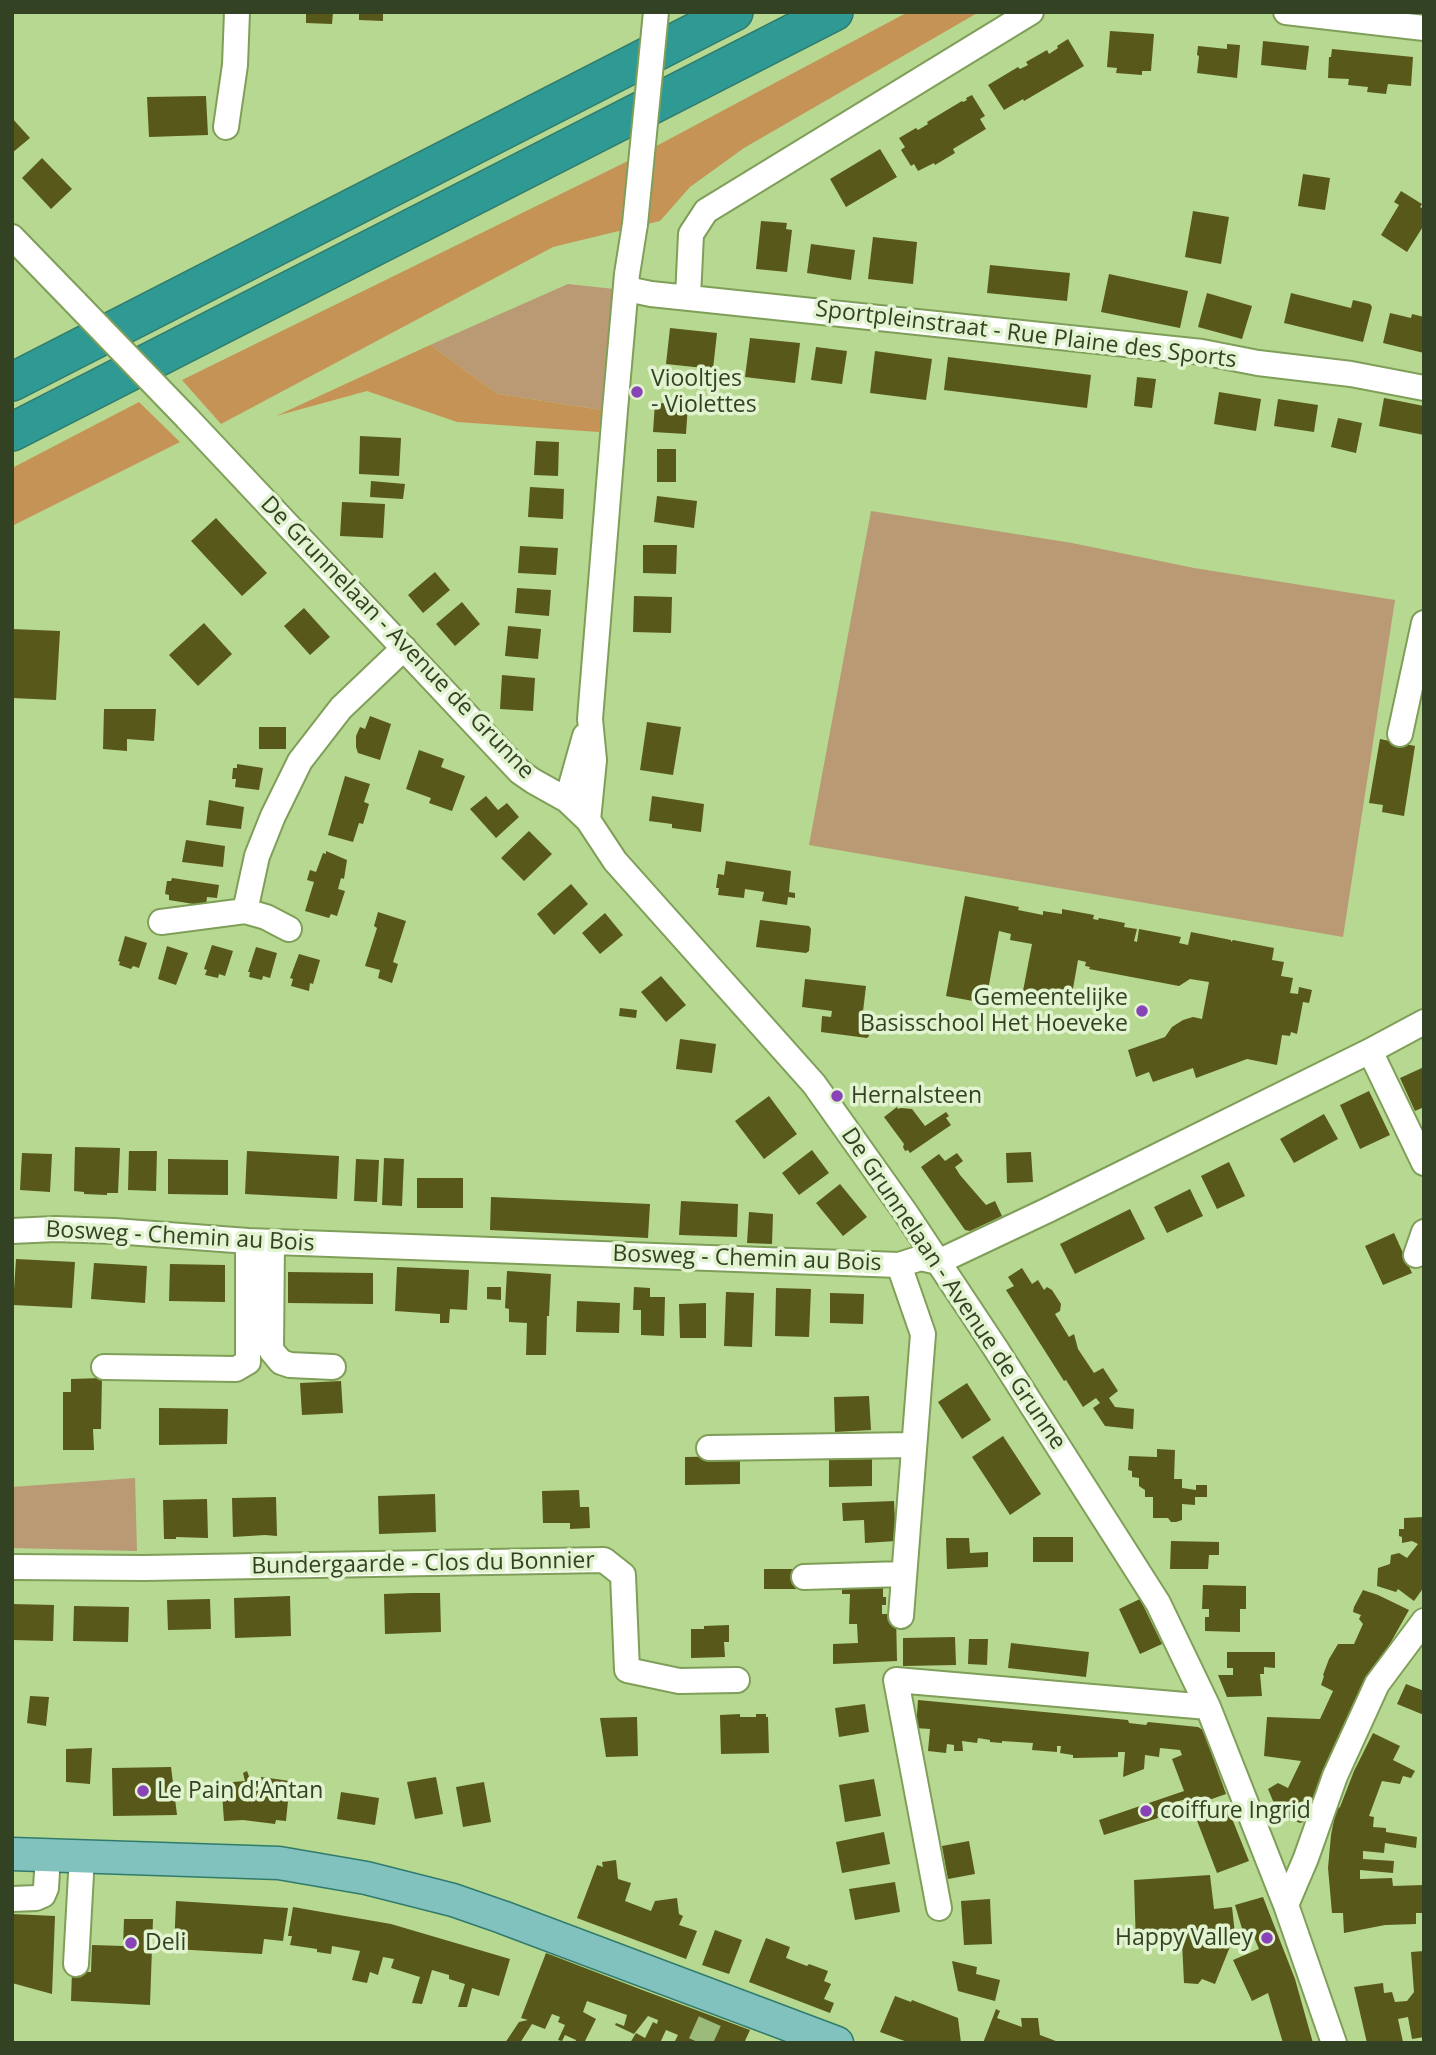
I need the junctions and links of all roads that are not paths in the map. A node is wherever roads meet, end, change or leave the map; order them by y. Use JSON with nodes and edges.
{"nodes":[{"id":1,"x":237,"y":12,"type":"edge"},
{"id":2,"x":656,"y":12,"type":"edge"},
{"id":3,"x":734,"y":12,"type":"edge"},
{"id":4,"x":834,"y":12,"type":"edge"},
{"id":5,"x":1031,"y":12,"type":"edge"},
{"id":6,"x":1286,"y":12,"type":"edge"},
{"id":7,"x":1424,"y":28,"type":"edge"},
{"id":8,"x":226,"y":127,"type":"dead end"},
{"id":9,"x":12,"y":237,"type":"edge"},
{"id":10,"x":626,"y":289,"type":"junction"},
{"id":11,"x":688,"y":297,"type":"junction"},
{"id":12,"x":12,"y":382,"type":"edge"},
{"id":13,"x":1424,"y":388,"type":"edge"},
{"id":14,"x":12,"y":432,"type":"edge"},
{"id":15,"x":1424,"y":624,"type":"edge"},
{"id":16,"x":404,"y":648,"type":"junction"},
{"id":17,"x":590,"y":719,"type":"junction"},
{"id":18,"x":1401,"y":734,"type":"dead end"},
{"id":19,"x":567,"y":800,"type":"junction"},
{"id":20,"x":588,"y":820,"type":"junction"},
{"id":21,"x":245,"y":911,"type":"junction"},
{"id":22,"x":161,"y":922,"type":"dead end"},
{"id":23,"x":289,"y":929,"type":"dead end"},
{"id":24,"x":1424,"y":1022,"type":"edge"},
{"id":25,"x":1370,"y":1051,"type":"junction"},
{"id":26,"x":1424,"y":1163,"type":"edge"},
{"id":27,"x":12,"y":1231,"type":"edge"},
{"id":28,"x":248,"y":1241,"type":"junction"},
{"id":29,"x":272,"y":1242,"type":"junction"},
{"id":30,"x":937,"y":1262,"type":"junction"},
{"id":31,"x":899,"y":1265,"type":"junction"},
{"id":32,"x":104,"y":1367,"type":"dead end"},
{"id":33,"x":333,"y":1367,"type":"dead end"},
{"id":34,"x":914,"y":1445,"type":"junction"},
{"id":35,"x":709,"y":1448,"type":"dead end"},
{"id":36,"x":12,"y":1567,"type":"edge"},
{"id":37,"x":903,"y":1574,"type":"junction"},
{"id":38,"x":804,"y":1577,"type":"dead end"},
{"id":39,"x":901,"y":1616,"type":"dead end"},
{"id":40,"x":1424,"y":1621,"type":"edge"},
{"id":41,"x":737,"y":1680,"type":"dead end"},
{"id":42,"x":1208,"y":1707,"type":"junction"},
{"id":43,"x":12,"y":1854,"type":"edge"},
{"id":44,"x":48,"y":1855,"type":"junction"},
{"id":45,"x":82,"y":1856,"type":"junction"},
{"id":46,"x":12,"y":1899,"type":"edge"},
{"id":47,"x":1286,"y":1905,"type":"junction"},
{"id":48,"x":939,"y":1908,"type":"dead end"},
{"id":49,"x":76,"y":1964,"type":"dead end"},
{"id":50,"x":836,"y":2043,"type":"edge"},
{"id":51,"x":1334,"y":2043,"type":"edge"}],
"edges":[{"from":1,"to":8,"type":"street"},
{"from":2,"to":10,"type":"street","bridge":true},
{"from":3,"to":12,"type":"highway"},
{"from":4,"to":14,"type":"highway"},
{"from":5,"to":11,"type":"street"},
{"from":6,"to":7,"type":"street"},
{"from":9,"to":16,"type":"street","name":"De Grunnelaan - Avenue de Grunne","bridge":true},
{"from":10,"to":11,"type":"street","name":"Sportpleinstraat - Rue Plaine des Sports"},
{"from":10,"to":17,"type":"street"},
{"from":11,"to":13,"type":"street","name":"Sportpleinstraat - Rue Plaine des Sports"},
{"from":15,"to":18,"type":"street"},
{"from":16,"to":19,"type":"street","name":"De Grunnelaan - Avenue de Grunne"},
{"from":16,"to":21,"type":"street"},
{"from":17,"to":19,"type":"street"},
{"from":17,"to":20,"type":"street"},
{"from":19,"to":20,"type":"street","name":"De Grunnelaan - Avenue de Grunne"},
{"from":20,"to":30,"type":"street","name":"De Grunnelaan - Avenue de Grunne"},
{"from":21,"to":22,"type":"street"},
{"from":21,"to":23,"type":"street"},
{"from":24,"to":25,"type":"street","name":"Bosweg - Chemin au Bois"},
{"from":25,"to":26,"type":"street"},
{"from":25,"to":30,"type":"street","name":"Bosweg - Chemin au Bois"},
{"from":27,"to":28,"type":"street","name":"Bosweg - Chemin au Bois"},
{"from":28,"to":29,"type":"street","name":"Bosweg - Chemin au Bois"},
{"from":28,"to":32,"type":"street"},
{"from":29,"to":31,"type":"street","name":"Bosweg - Chemin au Bois"},
{"from":29,"to":33,"type":"street"},
{"from":30,"to":31,"type":"street","name":"Bosweg - Chemin au Bois"},
{"from":30,"to":42,"type":"street","name":"De Grunnelaan - Avenue de Grunne"},
{"from":31,"to":34,"type":"street"},
{"from":34,"to":35,"type":"street"},
{"from":34,"to":37,"type":"street"},
{"from":36,"to":41,"type":"street","name":"Bundergaarde - Clos du Bonnier"},
{"from":37,"to":38,"type":"street"},
{"from":37,"to":39,"type":"street"},
{"from":40,"to":47,"type":"street"},
{"from":42,"to":47,"type":"street","name":"De Grunnelaan - Avenue de Grunne"},
{"from":42,"to":48,"type":"street"},
{"from":43,"to":44,"type":"main road"},
{"from":44,"to":45,"type":"main road"},
{"from":44,"to":46,"type":"street"},
{"from":45,"to":49,"type":"street"},
{"from":45,"to":50,"type":"main road"},
{"from":47,"to":51,"type":"street","name":"De Grunnelaan - Avenue de Grunne"}]}
